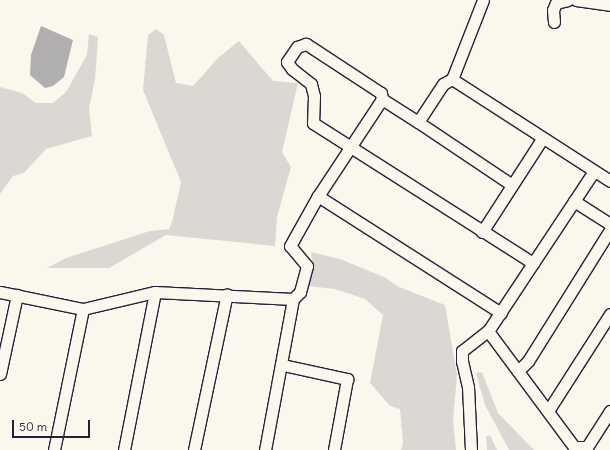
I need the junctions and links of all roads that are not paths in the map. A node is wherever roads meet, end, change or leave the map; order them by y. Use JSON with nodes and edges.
{"nodes":[{"id":1,"x":483,"y":0,"type":"edge"},
{"id":2,"x":568,"y":0,"type":"edge"},
{"id":3,"x":576,"y":0,"type":"edge"},
{"id":4,"x":610,"y":5,"type":"edge"},
{"id":5,"x":554,"y":22,"type":"dead end"},
{"id":6,"x":452,"y":79,"type":"junction"},
{"id":7,"x":382,"y":99,"type":"junction"},
{"id":8,"x":418,"y":122,"type":"junction"},
{"id":9,"x":542,"y":139,"type":"junction"},
{"id":10,"x":349,"y":148,"type":"junction"},
{"id":11,"x":594,"y":171,"type":"junction"},
{"id":12,"x":610,"y":181,"type":"edge"},
{"id":13,"x":512,"y":185,"type":"junction"},
{"id":14,"x":318,"y":196,"type":"junction"},
{"id":15,"x":574,"y":201,"type":"junction"},
{"id":16,"x":610,"y":224,"type":"edge"},
{"id":17,"x":610,"y":230,"type":"edge"},
{"id":18,"x":482,"y":232,"type":"junction"},
{"id":19,"x":533,"y":263,"type":"junction"},
{"id":20,"x":0,"y":292,"type":"edge"},
{"id":21,"x":155,"y":292,"type":"junction"},
{"id":22,"x":227,"y":294,"type":"junction"},
{"id":23,"x":16,"y":295,"type":"junction"},
{"id":24,"x":293,"y":299,"type":"junction"},
{"id":25,"x":83,"y":309,"type":"junction"},
{"id":26,"x":501,"y":313,"type":"junction"},
{"id":27,"x":610,"y":314,"type":"edge"},
{"id":28,"x":488,"y":331,"type":"junction"},
{"id":29,"x":283,"y":365,"type":"junction"},
{"id":30,"x":518,"y":370,"type":"junction"},
{"id":31,"x":0,"y":374,"type":"edge"},
{"id":32,"x":548,"y":411,"type":"junction"},
{"id":33,"x":610,"y":411,"type":"edge"},
{"id":34,"x":54,"y":450,"type":"edge"},
{"id":35,"x":124,"y":450,"type":"edge"},
{"id":36,"x":194,"y":450,"type":"edge"},
{"id":37,"x":265,"y":450,"type":"edge"},
{"id":38,"x":334,"y":450,"type":"edge"},
{"id":39,"x":472,"y":450,"type":"edge"}],
"edges":[{"from":1,"to":6,"type":"street"},
{"from":2,"to":5,"type":"street"},
{"from":3,"to":4,"type":"street"},
{"from":6,"to":8,"type":"street"},
{"from":6,"to":9,"type":"street"},
{"from":7,"to":8,"type":"street"},
{"from":7,"to":10,"type":"street"},
{"from":7,"to":10,"type":"street"},
{"from":8,"to":13,"type":"street"},
{"from":9,"to":11,"type":"street"},
{"from":9,"to":13,"type":"street"},
{"from":10,"to":14,"type":"street"},
{"from":10,"to":18,"type":"street"},
{"from":11,"to":12,"type":"street"},
{"from":11,"to":15,"type":"street"},
{"from":13,"to":18,"type":"street"},
{"from":14,"to":24,"type":"street"},
{"from":14,"to":26,"type":"street"},
{"from":15,"to":16,"type":"street"},
{"from":15,"to":19,"type":"street"},
{"from":17,"to":30,"type":"street"},
{"from":18,"to":19,"type":"street"},
{"from":19,"to":26,"type":"street"},
{"from":20,"to":23,"type":"street"},
{"from":21,"to":22,"type":"street"},
{"from":21,"to":25,"type":"street"},
{"from":21,"to":35,"type":"street"},
{"from":22,"to":24,"type":"street"},
{"from":22,"to":36,"type":"street"},
{"from":23,"to":25,"type":"street"},
{"from":23,"to":31,"type":"street"},
{"from":24,"to":29,"type":"street"},
{"from":25,"to":34,"type":"street"},
{"from":26,"to":28,"type":"street"},
{"from":27,"to":32,"type":"street"},
{"from":28,"to":30,"type":"street"},
{"from":28,"to":39,"type":"street"},
{"from":29,"to":37,"type":"street"},
{"from":29,"to":38,"type":"street"},
{"from":30,"to":32,"type":"street"},
{"from":32,"to":33,"type":"street"}]}
